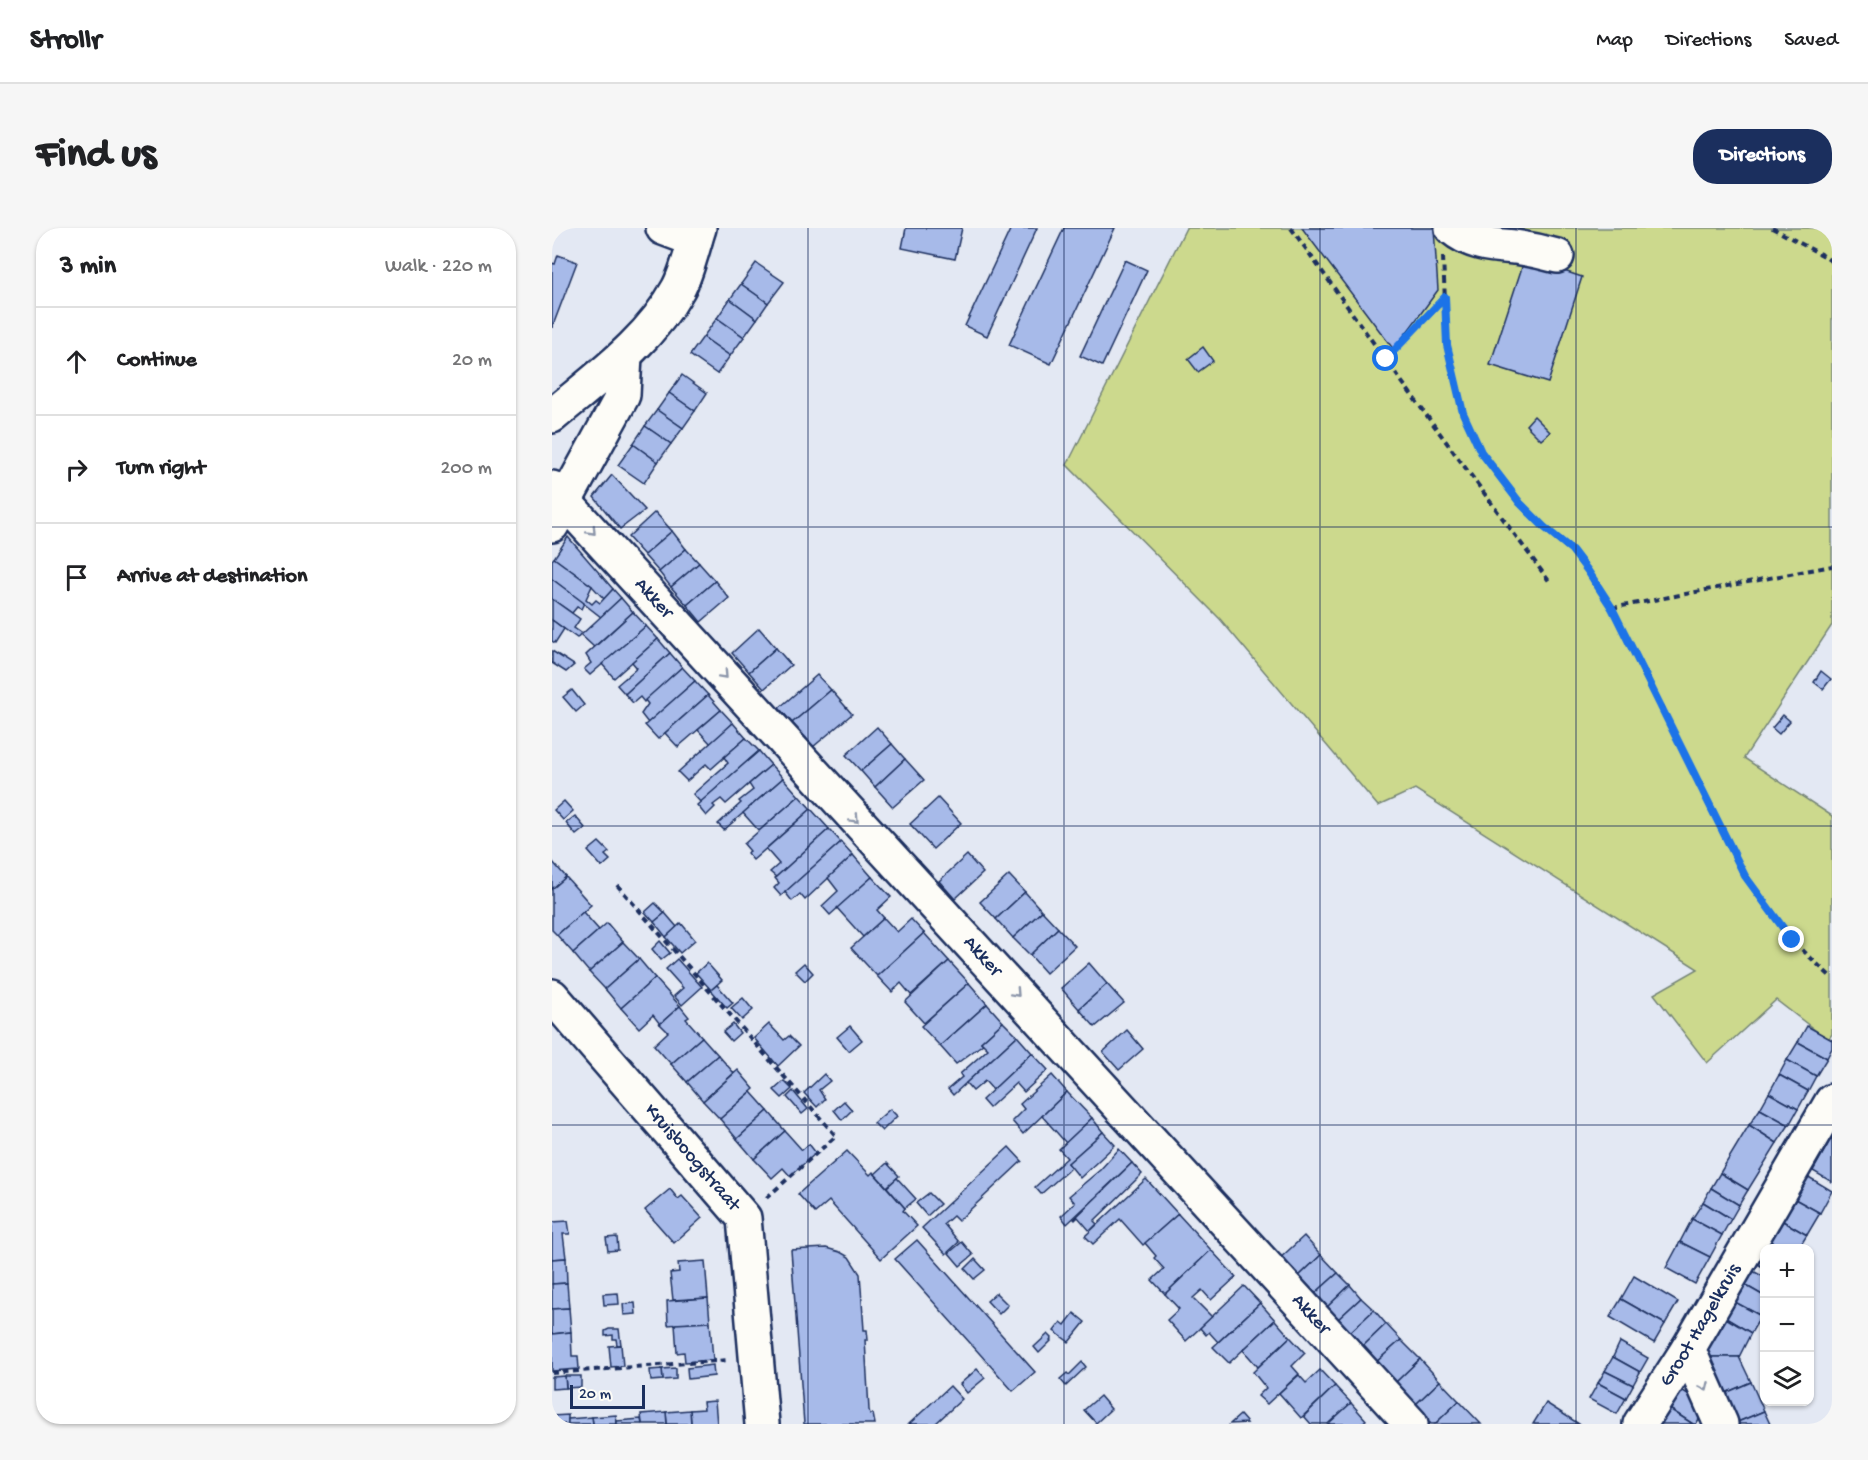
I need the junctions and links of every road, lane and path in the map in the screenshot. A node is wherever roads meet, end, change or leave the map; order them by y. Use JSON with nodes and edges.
{"nodes":[{"id":1,"x":663,"y":228,"type":"edge"},
{"id":2,"x":1291,"y":228,"type":"edge"},
{"id":3,"x":1772,"y":228,"type":"edge"},
{"id":4,"x":697,"y":234,"type":"edge"},
{"id":5,"x":1448,"y":239,"type":"edge"},
{"id":6,"x":1557,"y":256,"type":"dead end"},
{"id":7,"x":1832,"y":262,"type":"edge"},
{"id":8,"x":1445,"y":297,"type":"junction"},
{"id":9,"x":626,"y":355,"type":"junction"},
{"id":10,"x":1386,"y":359,"type":"junction"},
{"id":11,"x":552,"y":416,"type":"edge"},
{"id":12,"x":556,"y":505,"type":"edge"},
{"id":13,"x":1832,"y":566,"type":"edge"},
{"id":14,"x":1549,"y":581,"type":"dead end"},
{"id":15,"x":1612,"y":608,"type":"junction"},
{"id":16,"x":616,"y":885,"type":"dead end"},
{"id":17,"x":1832,"y":978,"type":"edge"},
{"id":18,"x":552,"y":996,"type":"edge"},
{"id":19,"x":1832,"y":1101,"type":"edge"},
{"id":20,"x":744,"y":1218,"type":"junction"},
{"id":21,"x":1688,"y":1349,"type":"junction"},
{"id":22,"x":756,"y":1358,"type":"junction"},
{"id":23,"x":552,"y":1373,"type":"edge"},
{"id":24,"x":762,"y":1424,"type":"edge"},
{"id":25,"x":1411,"y":1424,"type":"edge"},
{"id":26,"x":1640,"y":1424,"type":"edge"},
{"id":27,"x":1721,"y":1424,"type":"edge"}],
"edges":[{"from":1,"to":4,"type":"street"},
{"from":2,"to":10,"type":"path"},
{"from":3,"to":7,"type":"path"},
{"from":4,"to":9,"type":"street"},
{"from":5,"to":6,"type":"street"},
{"from":5,"to":8,"type":"path"},
{"from":8,"to":10,"type":"path"},
{"from":8,"to":15,"type":"path"},
{"from":9,"to":11,"type":"street"},
{"from":9,"to":12,"type":"street"},
{"from":10,"to":14,"type":"path"},
{"from":12,"to":25,"type":"street","name":"Akker","one_way":true},
{"from":13,"to":15,"type":"path"},
{"from":15,"to":17,"type":"path"},
{"from":16,"to":20,"type":"path"},
{"from":18,"to":20,"type":"street","name":"Kruisboogstraat"},
{"from":19,"to":21,"type":"street","name":"Groot Hagelkruis"},
{"from":20,"to":22,"type":"street","name":"Kruisboogstraat"},
{"from":21,"to":26,"type":"street","name":"Groot Hagelkruis"},
{"from":21,"to":27,"type":"street","one_way":true},
{"from":22,"to":23,"type":"path"},
{"from":22,"to":24,"type":"street","name":"Kruisboogstraat"}]}
